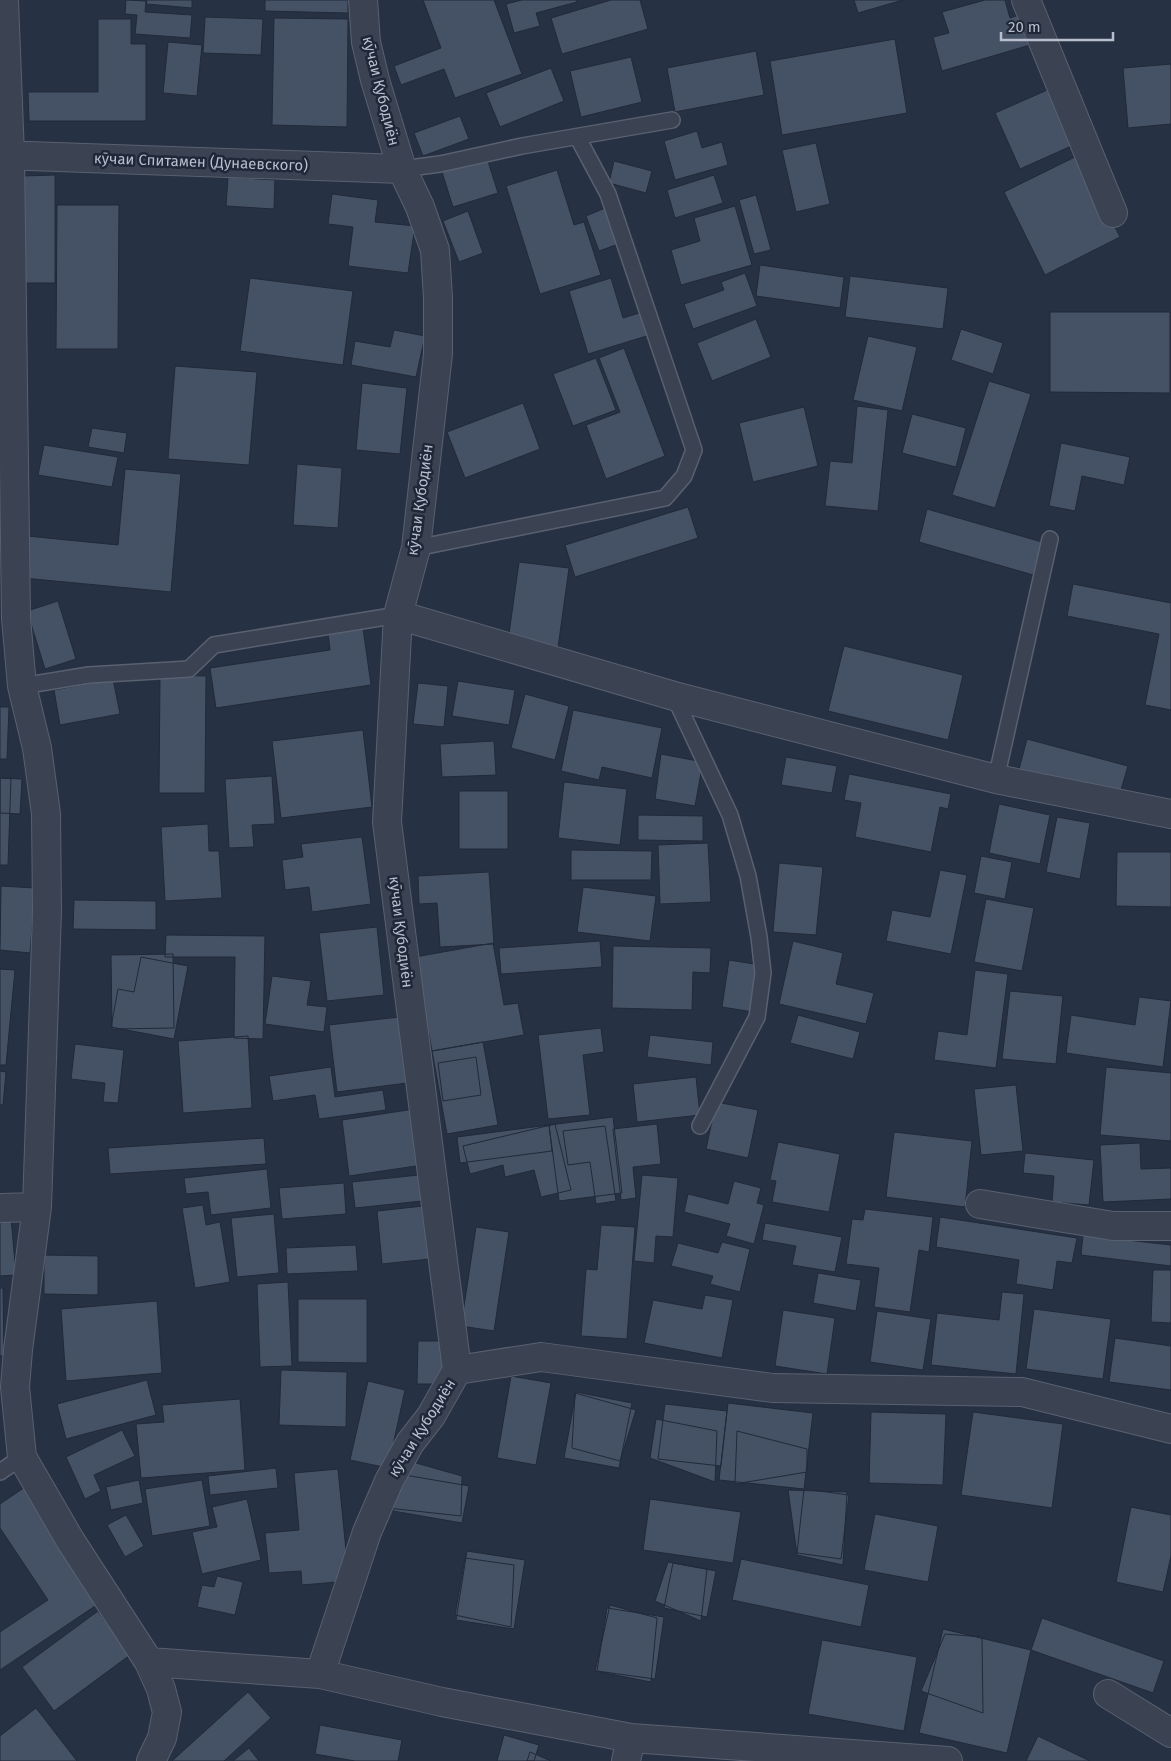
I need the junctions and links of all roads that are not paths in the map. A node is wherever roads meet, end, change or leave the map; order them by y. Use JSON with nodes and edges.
{"nodes":[{"id":1,"x":4,"y":0,"type":"edge"},
{"id":2,"x":363,"y":0,"type":"edge"},
{"id":3,"x":1026,"y":0,"type":"edge"},
{"id":4,"x":672,"y":120,"type":"dead end"},
{"id":5,"x":578,"y":138,"type":"junction"},
{"id":6,"x":5,"y":155,"type":"edge"},
{"id":7,"x":402,"y":169,"type":"junction"},
{"id":8,"x":1113,"y":213,"type":"dead end"},
{"id":9,"x":1050,"y":539,"type":"dead end"},
{"id":10,"x":416,"y":548,"type":"junction"},
{"id":11,"x":398,"y":615,"type":"junction"},
{"id":12,"x":22,"y":686,"type":"junction"},
{"id":13,"x":674,"y":696,"type":"junction"},
{"id":14,"x":996,"y":779,"type":"junction"},
{"id":15,"x":1171,"y":814,"type":"edge"},
{"id":16,"x":700,"y":1126,"type":"dead end"},
{"id":17,"x":980,"y":1204,"type":"dead end"},
{"id":18,"x":37,"y":1207,"type":"junction"},
{"id":19,"x":0,"y":1208,"type":"edge"},
{"id":20,"x":1171,"y":1226,"type":"edge"},
{"id":21,"x":457,"y":1370,"type":"junction"},
{"id":22,"x":1171,"y":1429,"type":"edge"},
{"id":23,"x":11,"y":1465,"type":"edge"},
{"id":24,"x":149,"y":1662,"type":"junction"},
{"id":25,"x":320,"y":1674,"type":"junction"},
{"id":26,"x":1108,"y":1694,"type":"dead end"},
{"id":27,"x":1171,"y":1733,"type":"edge"},
{"id":28,"x":629,"y":1750,"type":"edge"},
{"id":29,"x":151,"y":1761,"type":"edge"},
{"id":30,"x":948,"y":1761,"type":"edge"}],
"edges":[{"from":1,"to":6,"type":"street"},
{"from":2,"to":7,"type":"street","name":"кӯчаи Қубодиён"},
{"from":3,"to":8,"type":"street"},
{"from":4,"to":5,"type":"lane"},
{"from":5,"to":7,"type":"lane"},
{"from":5,"to":10,"type":"lane"},
{"from":6,"to":7,"type":"street","name":"кӯчаи Спитамен (Дунаевского)"},
{"from":6,"to":12,"type":"street"},
{"from":7,"to":10,"type":"street","name":"кӯчаи Қубодиён"},
{"from":9,"to":14,"type":"lane"},
{"from":10,"to":11,"type":"street","name":"кӯчаи Қубодиён"},
{"from":11,"to":12,"type":"lane"},
{"from":11,"to":13,"type":"street"},
{"from":11,"to":21,"type":"street","name":"кӯчаи Қубодиён"},
{"from":12,"to":18,"type":"street"},
{"from":13,"to":14,"type":"street"},
{"from":13,"to":16,"type":"lane"},
{"from":14,"to":15,"type":"street"},
{"from":17,"to":20,"type":"street"},
{"from":18,"to":19,"type":"street"},
{"from":18,"to":23,"type":"street"},
{"from":21,"to":22,"type":"street"},
{"from":21,"to":25,"type":"street","name":"кӯчаи Қубодиён"},
{"from":23,"to":24,"type":"street"},
{"from":24,"to":25,"type":"street"},
{"from":24,"to":29,"type":"street"},
{"from":25,"to":28,"type":"street"},
{"from":26,"to":27,"type":"street"},
{"from":28,"to":30,"type":"street"}]}
